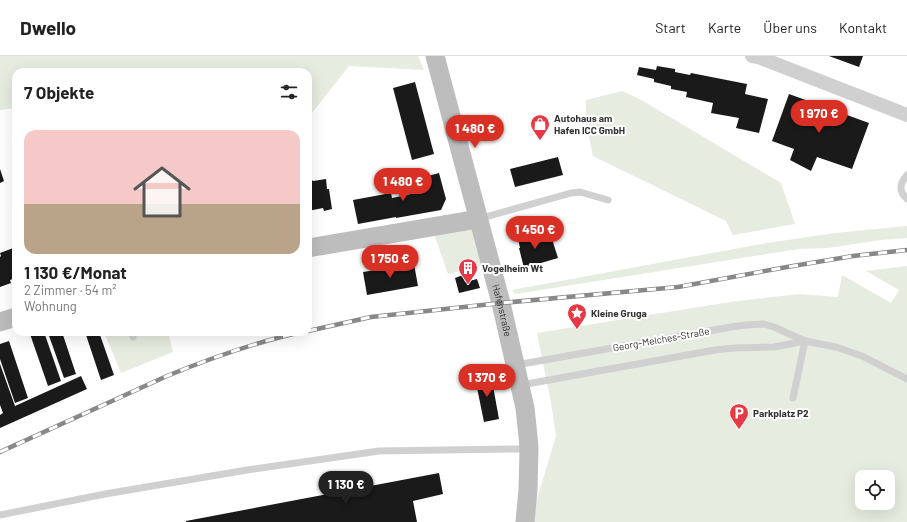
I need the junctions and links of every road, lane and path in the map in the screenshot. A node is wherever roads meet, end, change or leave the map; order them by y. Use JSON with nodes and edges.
{"nodes":[{"id":1,"x":435,"y":56,"type":"edge"},
{"id":2,"x":752,"y":56,"type":"edge"},
{"id":3,"x":907,"y":115,"type":"edge"},
{"id":4,"x":907,"y":175,"type":"edge"},
{"id":5,"x":907,"y":199,"type":"edge"},
{"id":6,"x":608,"y":200,"type":"dead end"},
{"id":7,"x":478,"y":219,"type":"junction"},
{"id":8,"x":312,"y":247,"type":"edge"},
{"id":9,"x":12,"y":318,"type":"edge"},
{"id":10,"x":0,"y":322,"type":"edge"},
{"id":11,"x":805,"y":341,"type":"junction"},
{"id":12,"x":515,"y":365,"type":"junction"},
{"id":13,"x":907,"y":379,"type":"edge"},
{"id":14,"x":520,"y":386,"type":"junction"},
{"id":15,"x":793,"y":398,"type":"dead end"},
{"id":16,"x":529,"y":449,"type":"junction"},
{"id":17,"x":0,"y":515,"type":"edge"},
{"id":18,"x":525,"y":522,"type":"edge"}],
"edges":[{"from":1,"to":7,"type":"main road","name":"Hafenstraße"},
{"from":2,"to":3,"type":"street"},
{"from":4,"to":5,"type":"lane"},
{"from":6,"to":7,"type":"lane"},
{"from":7,"to":8,"type":"main road"},
{"from":7,"to":12,"type":"main road","name":"Hafenstraße"},
{"from":9,"to":10,"type":"main road"},
{"from":11,"to":12,"type":"lane","name":"Georg-Melches-Straße"},
{"from":11,"to":13,"type":"lane","name":"Georg-Melches-Straße"},
{"from":11,"to":14,"type":"lane","name":"Georg-Melches-Straße"},
{"from":11,"to":15,"type":"lane"},
{"from":12,"to":14,"type":"main road","name":"Hafenstraße"},
{"from":14,"to":16,"type":"main road","name":"Hafenstraße"},
{"from":16,"to":17,"type":"lane"},
{"from":16,"to":18,"type":"main road","name":"Hafenstraße"}]}
